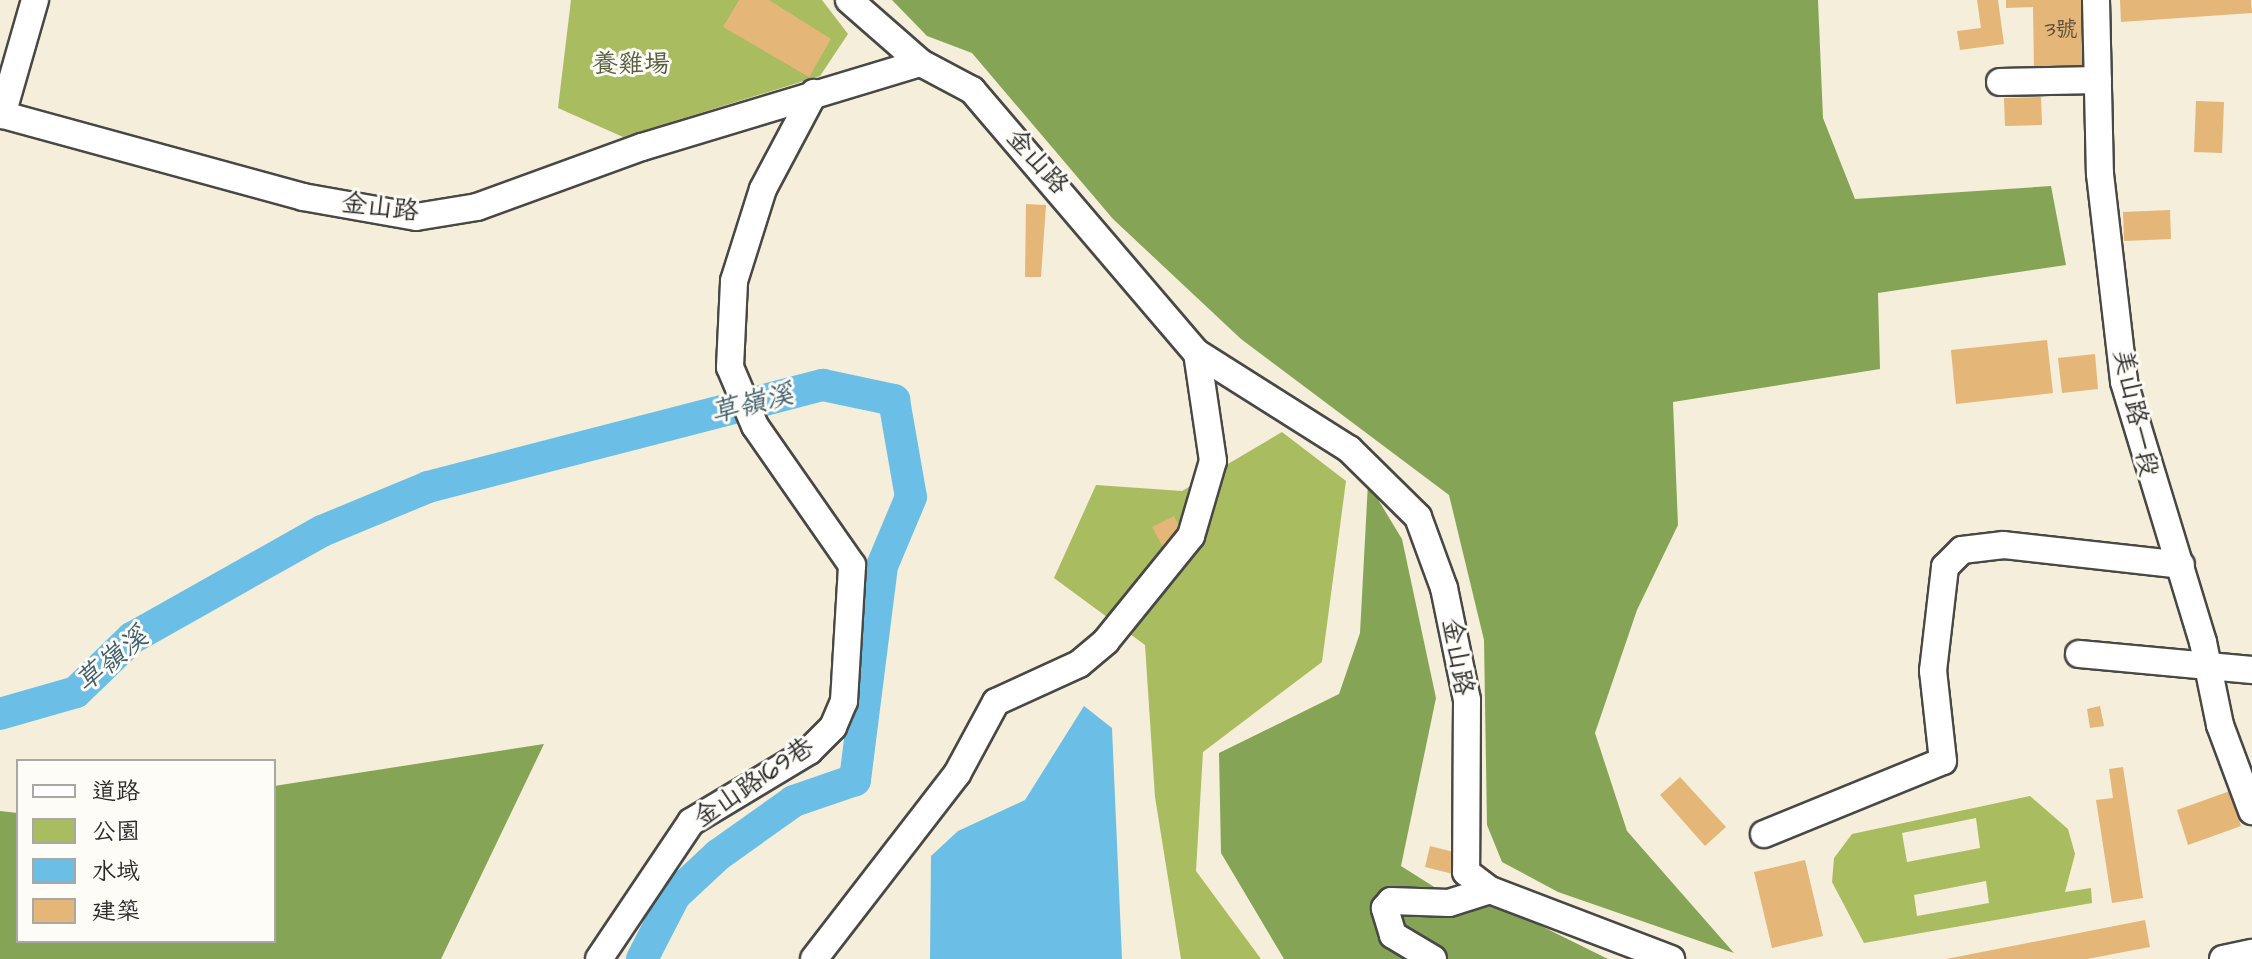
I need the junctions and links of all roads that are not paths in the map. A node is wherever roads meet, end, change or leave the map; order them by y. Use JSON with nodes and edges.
{"nodes":[{"id":1,"x":35,"y":0,"type":"edge"},
{"id":2,"x":849,"y":0,"type":"edge"},
{"id":3,"x":2096,"y":0,"type":"edge"},
{"id":4,"x":921,"y":63,"type":"junction"},
{"id":5,"x":2098,"y":80,"type":"junction"},
{"id":6,"x":2000,"y":82,"type":"dead end"},
{"id":7,"x":814,"y":93,"type":"junction"},
{"id":8,"x":1,"y":115,"type":"edge"},
{"id":9,"x":1197,"y":353,"type":"junction"},
{"id":10,"x":2181,"y":565,"type":"junction"},
{"id":11,"x":2079,"y":654,"type":"dead end"},
{"id":12,"x":2208,"y":664,"type":"junction"},
{"id":13,"x":2252,"y":670,"type":"edge"},
{"id":14,"x":2252,"y":811,"type":"edge"},
{"id":15,"x":1764,"y":834,"type":"dead end"},
{"id":16,"x":1490,"y":890,"type":"junction"},
{"id":17,"x":2252,"y":953,"type":"edge"},
{"id":18,"x":599,"y":959,"type":"edge"},
{"id":19,"x":814,"y":959,"type":"edge"},
{"id":20,"x":1433,"y":959,"type":"edge"},
{"id":21,"x":1671,"y":959,"type":"edge"},
{"id":22,"x":2223,"y":959,"type":"edge"}],
"edges":[{"from":1,"to":8,"type":"street"},
{"from":2,"to":4,"type":"street"},
{"from":3,"to":5,"type":"street","name":"美山路一段"},
{"from":4,"to":7,"type":"street","name":"金山路"},
{"from":4,"to":9,"type":"street","name":"金山路"},
{"from":5,"to":6,"type":"street"},
{"from":5,"to":10,"type":"street","name":"美山路一段"},
{"from":7,"to":8,"type":"street","name":"金山路"},
{"from":7,"to":18,"type":"street","name":"金山路169巷"},
{"from":9,"to":16,"type":"street","name":"金山路"},
{"from":9,"to":19,"type":"street"},
{"from":10,"to":12,"type":"street","name":"美山路一段"},
{"from":10,"to":15,"type":"street"},
{"from":11,"to":12,"type":"street"},
{"from":12,"to":13,"type":"street"},
{"from":12,"to":14,"type":"street","name":"美山路一段"},
{"from":16,"to":20,"type":"street"},
{"from":16,"to":21,"type":"street","name":"金山路"},
{"from":17,"to":22,"type":"street"}]}
